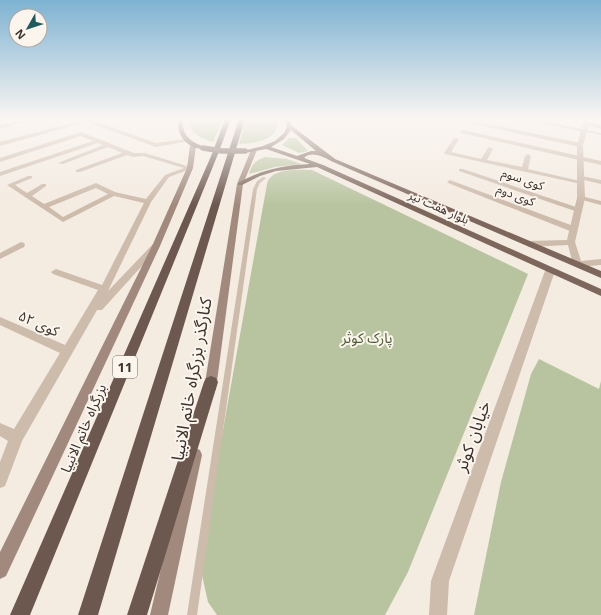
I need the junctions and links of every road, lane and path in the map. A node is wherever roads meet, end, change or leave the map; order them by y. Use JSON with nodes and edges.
{"nodes":[{"id":1,"x":38,"y":148,"type":"edge"},
{"id":2,"x":77,"y":148,"type":"edge"},
{"id":3,"x":101,"y":148,"type":"edge"},
{"id":4,"x":114,"y":148,"type":"edge"},
{"id":5,"x":194,"y":148,"type":"edge"},
{"id":6,"x":207,"y":148,"type":"edge"},
{"id":7,"x":217,"y":148,"type":"edge"},
{"id":8,"x":233,"y":148,"type":"edge"},
{"id":9,"x":261,"y":148,"type":"edge"},
{"id":10,"x":315,"y":148,"type":"edge"},
{"id":11,"x":449,"y":148,"type":"edge"},
{"id":12,"x":535,"y":148,"type":"edge"},
{"id":13,"x":580,"y":148,"type":"edge"},
{"id":14,"x":490,"y":149,"type":"dead end"},
{"id":15,"x":255,"y":150,"type":"junction"},
{"id":16,"x":127,"y":153,"type":"junction"},
{"id":17,"x":322,"y":153,"type":"junction"},
{"id":18,"x":528,"y":156,"type":"dead end"},
{"id":19,"x":582,"y":158,"type":"junction"},
{"id":20,"x":301,"y":159,"type":"junction"},
{"id":21,"x":0,"y":160,"type":"edge"},
{"id":22,"x":483,"y":161,"type":"junction"},
{"id":23,"x":61,"y":163,"type":"dead end"},
{"id":24,"x":601,"y":163,"type":"edge"},
{"id":25,"x":321,"y":166,"type":"junction"},
{"id":26,"x":190,"y":168,"type":"junction"},
{"id":27,"x":461,"y":170,"type":"dead end"},
{"id":28,"x":524,"y":170,"type":"junction"},
{"id":29,"x":78,"y":171,"type":"dead end"},
{"id":30,"x":0,"y":174,"type":"edge"},
{"id":31,"x":30,"y":177,"type":"dead end"},
{"id":32,"x":264,"y":178,"type":"dead end"},
{"id":33,"x":582,"y":180,"type":"junction"},
{"id":34,"x":450,"y":182,"type":"dead end"},
{"id":35,"x":601,"y":182,"type":"edge"},
{"id":36,"x":240,"y":184,"type":"junction"},
{"id":37,"x":44,"y":185,"type":"dead end"},
{"id":38,"x":113,"y":194,"type":"junction"},
{"id":39,"x":27,"y":196,"type":"junction"},
{"id":40,"x":581,"y":198,"type":"junction"},
{"id":41,"x":148,"y":202,"type":"junction"},
{"id":42,"x":601,"y":203,"type":"edge"},
{"id":43,"x":44,"y":207,"type":"junction"},
{"id":44,"x":578,"y":209,"type":"junction"},
{"id":45,"x":573,"y":229,"type":"junction"},
{"id":46,"x":571,"y":242,"type":"junction"},
{"id":47,"x":529,"y":244,"type":"junction"},
{"id":48,"x":21,"y":245,"type":"dead end"},
{"id":49,"x":156,"y":246,"type":"junction"},
{"id":50,"x":0,"y":256,"type":"edge"},
{"id":51,"x":601,"y":262,"type":"edge"},
{"id":52,"x":577,"y":264,"type":"junction"},
{"id":53,"x":550,"y":271,"type":"junction"},
{"id":54,"x":56,"y":272,"type":"dead end"},
{"id":55,"x":601,"y":275,"type":"edge"},
{"id":56,"x":104,"y":289,"type":"junction"},
{"id":57,"x":601,"y":293,"type":"edge"},
{"id":58,"x":86,"y":319,"type":"junction"},
{"id":59,"x":0,"y":321,"type":"edge"},
{"id":60,"x":67,"y":351,"type":"junction"},
{"id":61,"x":211,"y":382,"type":"junction"},
{"id":62,"x":0,"y":429,"type":"edge"},
{"id":63,"x":16,"y":438,"type":"junction"},
{"id":64,"x":0,"y":481,"type":"edge"},
{"id":65,"x":0,"y":570,"type":"edge"},
{"id":66,"x":20,"y":615,"type":"edge"},
{"id":67,"x":88,"y":615,"type":"edge"},
{"id":68,"x":137,"y":615,"type":"edge"},
{"id":69,"x":159,"y":615,"type":"edge"},
{"id":70,"x":192,"y":615,"type":"edge"},
{"id":71,"x":438,"y":615,"type":"edge"}],
"edges":[{"from":1,"to":21,"type":"street"},
{"from":2,"to":30,"type":"street"},
{"from":3,"to":23,"type":"street"},
{"from":4,"to":16,"type":"street"},
{"from":5,"to":26,"type":"main road"},
{"from":6,"to":15,"type":"main road","bridge":true},
{"from":7,"to":66,"type":"highway","name":"بزرگراه خاتم الانبیا","number":"11"},
{"from":8,"to":67,"type":"highway"},
{"from":9,"to":15,"type":"main road"},
{"from":10,"to":17,"type":"main road","name":"بلوار هفت تیر"},
{"from":11,"to":22,"type":"street"},
{"from":12,"to":19,"type":"street"},
{"from":13,"to":19,"type":"street"},
{"from":14,"to":22,"type":"street"},
{"from":15,"to":20,"type":"main road","name":"بلوار هفت تیر"},
{"from":15,"to":36,"type":"main road","name":"کنارگذر بزرگراه خاتم الانبیا"},
{"from":16,"to":26,"type":"street"},
{"from":16,"to":29,"type":"street"},
{"from":17,"to":20,"type":"main road"},
{"from":17,"to":47,"type":"main road","name":"بلوار هفت تیر"},
{"from":18,"to":28,"type":"street"},
{"from":19,"to":24,"type":"street"},
{"from":19,"to":33,"type":"street"},
{"from":20,"to":25,"type":"main road","name":"بلوار هفت تیر"},
{"from":22,"to":28,"type":"street"},
{"from":25,"to":36,"type":"main road"},
{"from":25,"to":53,"type":"main road","name":"بلوار هفت تیر"},
{"from":26,"to":41,"type":"street"},
{"from":26,"to":49,"type":"main road"},
{"from":27,"to":44,"type":"street","name":"کوی سوم"},
{"from":28,"to":33,"type":"street"},
{"from":31,"to":39,"type":"street"},
{"from":32,"to":70,"type":"lane"},
{"from":33,"to":35,"type":"street"},
{"from":33,"to":40,"type":"street"},
{"from":34,"to":45,"type":"street","name":"کوی دوم"},
{"from":36,"to":61,"type":"main road","name":"کنارگذر بزرگراه خاتم الانبیا"},
{"from":37,"to":39,"type":"street"},
{"from":38,"to":41,"type":"street"},
{"from":38,"to":43,"type":"street"},
{"from":38,"to":43,"type":"street"},
{"from":39,"to":43,"type":"street"},
{"from":40,"to":42,"type":"street"},
{"from":40,"to":44,"type":"street"},
{"from":41,"to":56,"type":"street"},
{"from":44,"to":45,"type":"street"},
{"from":45,"to":46,"type":"street"},
{"from":46,"to":47,"type":"street"},
{"from":46,"to":52,"type":"street"},
{"from":47,"to":52,"type":"main road","name":"بلوار هفت تیر"},
{"from":48,"to":50,"type":"street"},
{"from":49,"to":58,"type":"street"},
{"from":49,"to":65,"type":"main road"},
{"from":51,"to":52,"type":"street"},
{"from":52,"to":55,"type":"main road","name":"بلوار هفت تیر"},
{"from":53,"to":57,"type":"main road","name":"بلوار هفت تیر"},
{"from":53,"to":71,"type":"street","name":"خیابان کوثر"},
{"from":54,"to":56,"type":"street"},
{"from":56,"to":58,"type":"street"},
{"from":58,"to":60,"type":"street"},
{"from":59,"to":60,"type":"street","name":"کوی ۵۲"},
{"from":60,"to":63,"type":"street"},
{"from":61,"to":68,"type":"highway"},
{"from":61,"to":69,"type":"main road","name":"کنارگذر بزرگراه خاتم الانبیا"},
{"from":62,"to":63,"type":"street"},
{"from":63,"to":64,"type":"street"}]}
